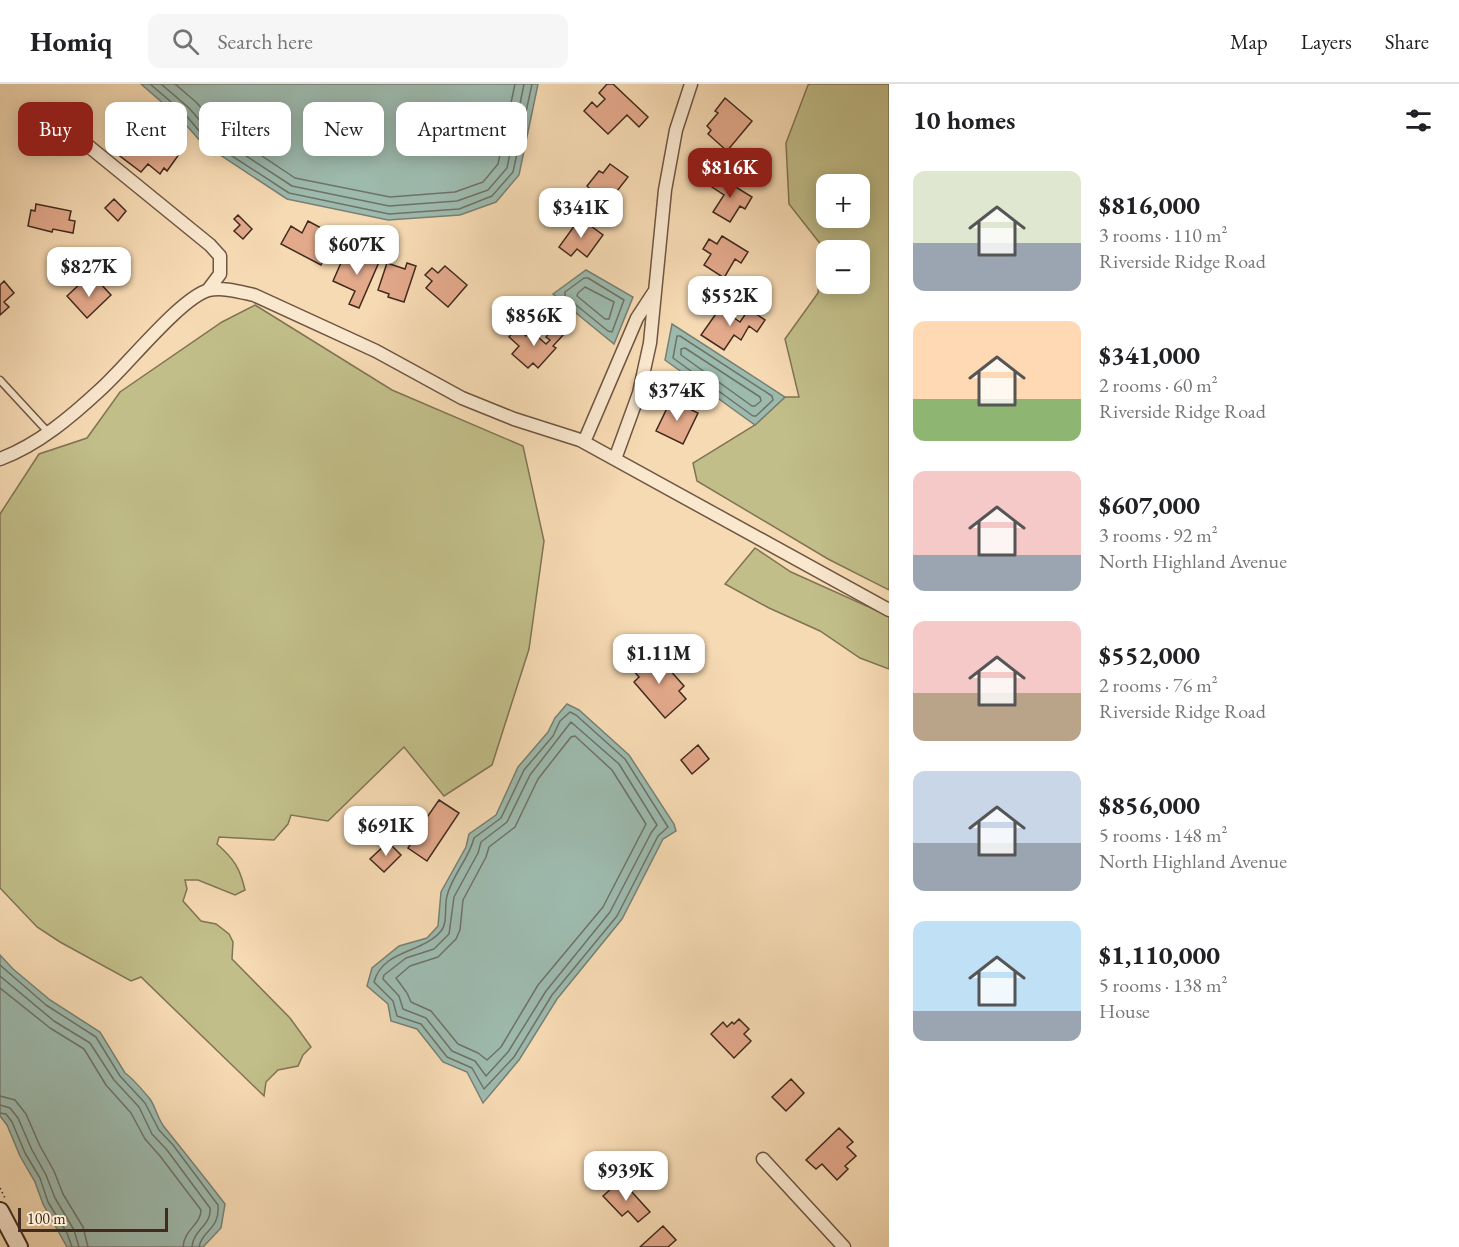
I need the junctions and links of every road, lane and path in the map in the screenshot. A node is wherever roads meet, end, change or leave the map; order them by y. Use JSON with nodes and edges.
{"nodes":[{"id":1,"x":691,"y":84,"type":"edge"},
{"id":2,"x":93,"y":150,"type":"edge"},
{"id":3,"x":656,"y":289,"type":"junction"},
{"id":4,"x":208,"y":290,"type":"junction"},
{"id":5,"x":0,"y":380,"type":"edge"},
{"id":6,"x":48,"y":432,"type":"junction"},
{"id":7,"x":584,"y":442,"type":"junction"},
{"id":8,"x":0,"y":459,"type":"edge"},
{"id":9,"x":615,"y":459,"type":"junction"},
{"id":10,"x":889,"y":610,"type":"edge"},
{"id":11,"x":763,"y":1159,"type":"dead end"},
{"id":12,"x":0,"y":1211,"type":"edge"},
{"id":13,"x":19,"y":1247,"type":"edge"},
{"id":14,"x":844,"y":1247,"type":"edge"}],
"edges":[{"from":1,"to":3,"type":"street"},
{"from":2,"to":4,"type":"street"},
{"from":3,"to":7,"type":"street"},
{"from":3,"to":9,"type":"street"},
{"from":4,"to":6,"type":"street"},
{"from":4,"to":7,"type":"street"},
{"from":5,"to":6,"type":"lane"},
{"from":6,"to":8,"type":"street"},
{"from":7,"to":9,"type":"street"},
{"from":9,"to":10,"type":"street"},
{"from":11,"to":14,"type":"street"},
{"from":12,"to":13,"type":"main road"}]}
